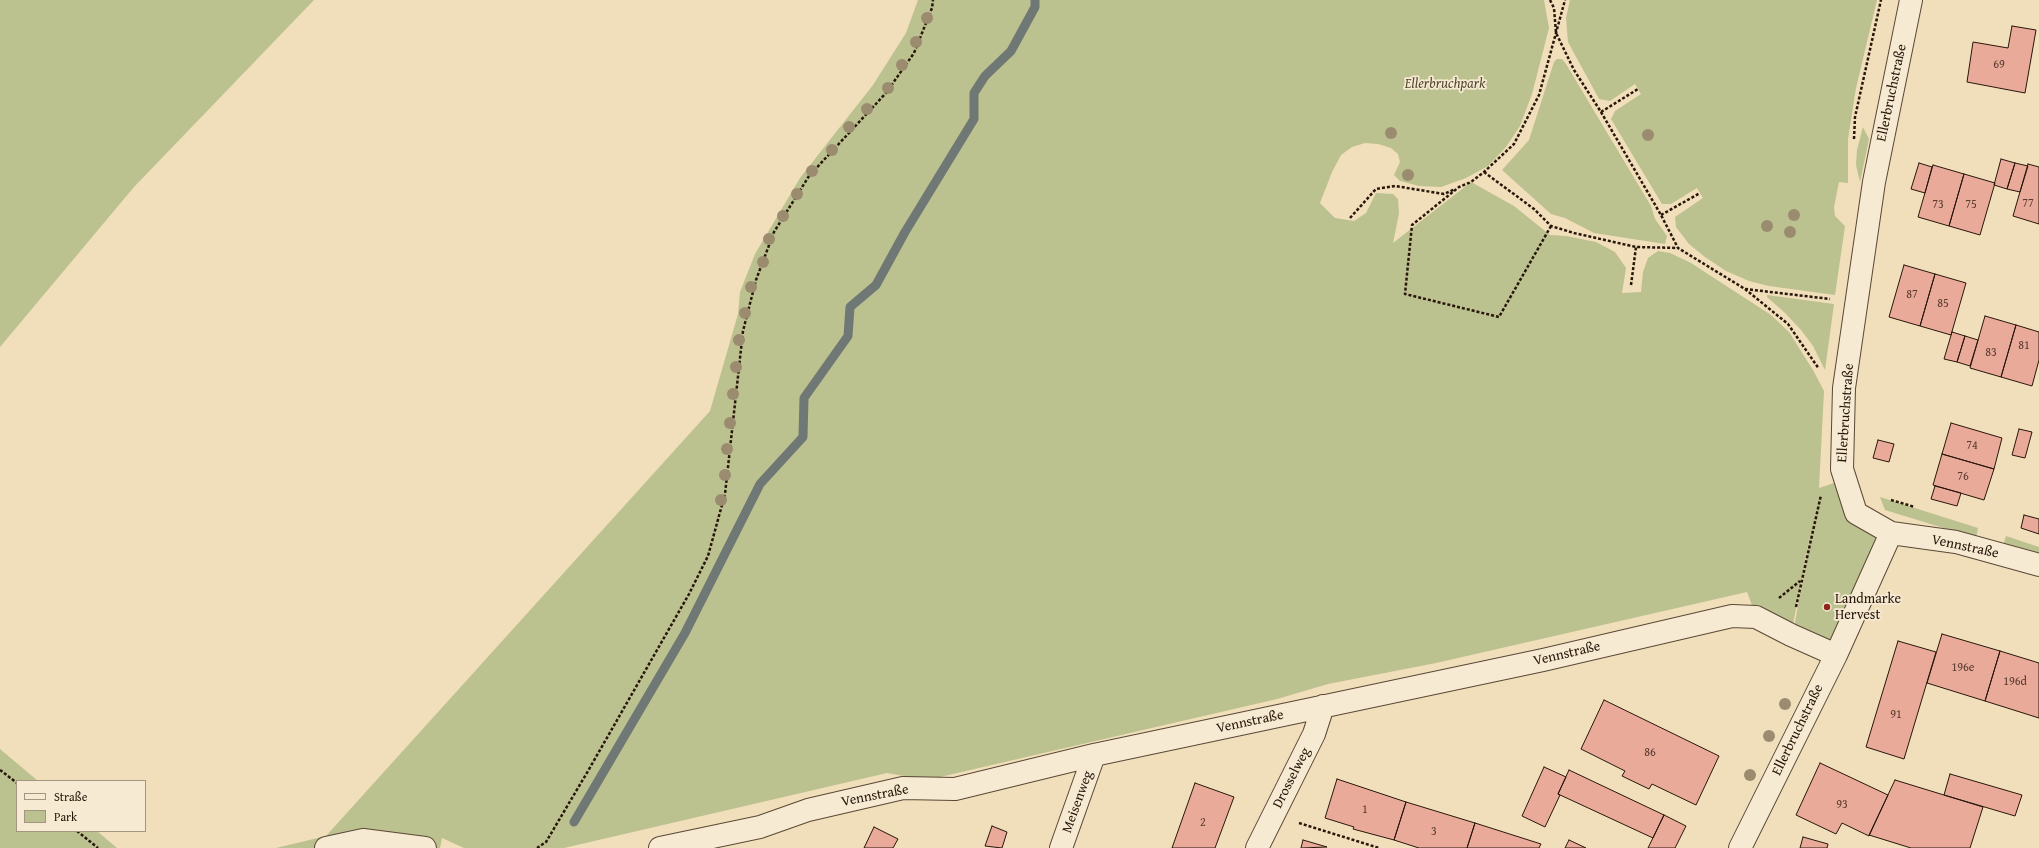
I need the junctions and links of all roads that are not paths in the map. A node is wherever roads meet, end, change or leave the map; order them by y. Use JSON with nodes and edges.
{"nodes":[{"id":1,"x":1911,"y":0,"type":"edge"},
{"id":2,"x":1891,"y":533,"type":"junction"},
{"id":3,"x":2039,"y":565,"type":"edge"},
{"id":4,"x":1836,"y":655,"type":"junction"},
{"id":5,"x":1323,"y":706,"type":"junction"},
{"id":6,"x":1094,"y":755,"type":"junction"},
{"id":7,"x":326,"y":848,"type":"edge"},
{"id":8,"x":425,"y":848,"type":"edge"},
{"id":9,"x":660,"y":848,"type":"edge"},
{"id":10,"x":1061,"y":848,"type":"edge"},
{"id":11,"x":1257,"y":848,"type":"edge"},
{"id":12,"x":1740,"y":848,"type":"edge"}],
"edges":[{"from":1,"to":2,"type":"street","name":"Ellerbruchstraße"},
{"from":2,"to":3,"type":"street","name":"Vennstraße"},
{"from":2,"to":4,"type":"street","name":"Ellerbruchstraße"},
{"from":4,"to":5,"type":"street","name":"Vennstraße"},
{"from":4,"to":12,"type":"street","name":"Ellerbruchstraße"},
{"from":5,"to":6,"type":"street","name":"Vennstraße"},
{"from":5,"to":11,"type":"street","name":"Drosselweg"},
{"from":6,"to":9,"type":"street","name":"Vennstraße"},
{"from":6,"to":10,"type":"street","name":"Meisenweg"},
{"from":7,"to":8,"type":"street"}]}
